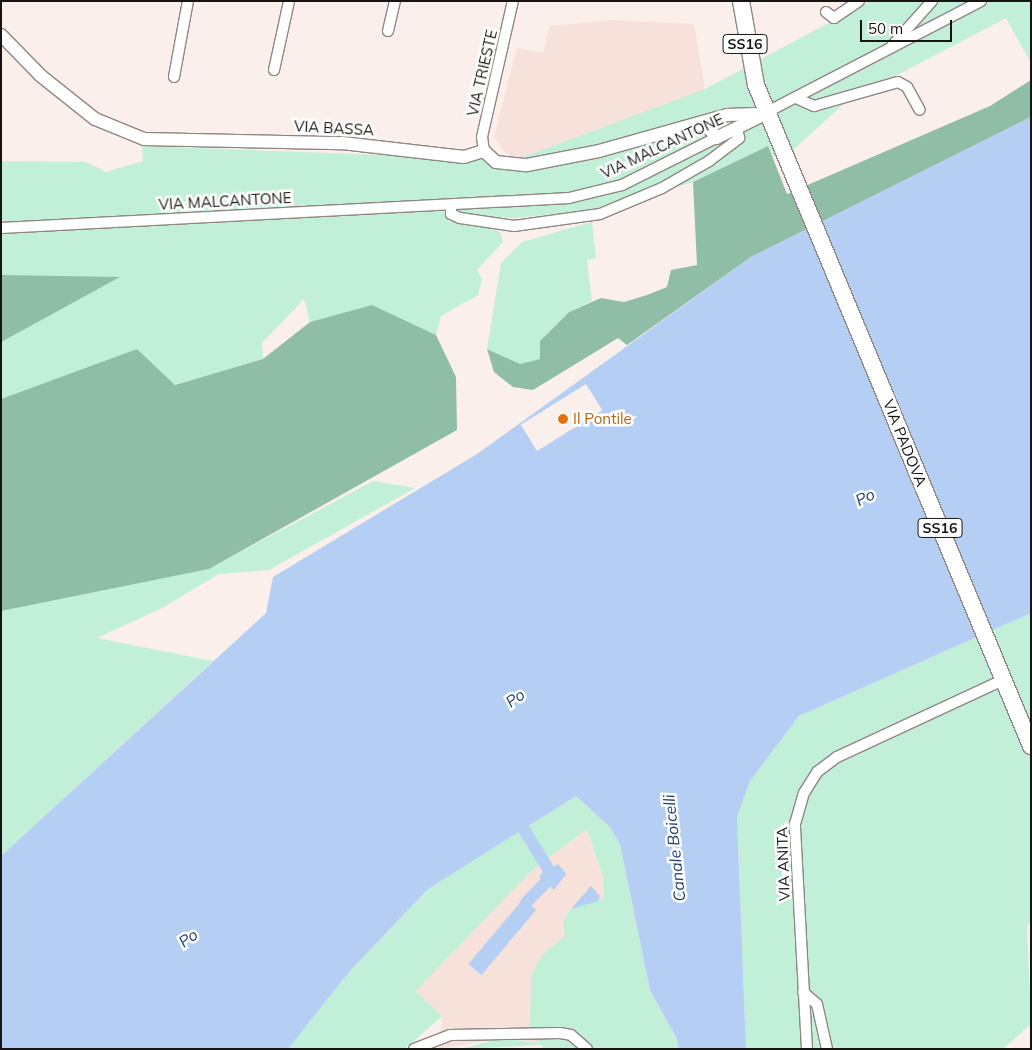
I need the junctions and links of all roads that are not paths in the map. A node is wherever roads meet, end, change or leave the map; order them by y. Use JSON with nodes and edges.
{"nodes":[{"id":1,"x":188,"y":1,"type":"edge"},
{"id":2,"x":289,"y":1,"type":"edge"},
{"id":3,"x":395,"y":1,"type":"edge"},
{"id":4,"x":514,"y":1,"type":"edge"},
{"id":5,"x":741,"y":1,"type":"edge"},
{"id":6,"x":859,"y":1,"type":"edge"},
{"id":7,"x":932,"y":1,"type":"edge"},
{"id":8,"x":981,"y":1,"type":"edge"},
{"id":9,"x":826,"y":12,"type":"dead end"},
{"id":10,"x":388,"y":31,"type":"dead end"},
{"id":11,"x":1,"y":35,"type":"edge"},
{"id":12,"x":887,"y":52,"type":"junction"},
{"id":13,"x":274,"y":70,"type":"dead end"},
{"id":14,"x":174,"y":77,"type":"dead end"},
{"id":15,"x":796,"y":98,"type":"junction"},
{"id":16,"x":920,"y":110,"type":"dead end"},
{"id":17,"x":761,"y":113,"type":"junction"},
{"id":18,"x":727,"y":115,"type":"junction"},
{"id":19,"x":689,"y":126,"type":"junction"},
{"id":20,"x":737,"y":128,"type":"junction"},
{"id":21,"x":716,"y":138,"type":"junction"},
{"id":22,"x":484,"y":150,"type":"junction"},
{"id":23,"x":451,"y":206,"type":"junction"},
{"id":24,"x":1,"y":228,"type":"edge"},
{"id":25,"x":1003,"y":680,"type":"junction"},
{"id":26,"x":1031,"y":746,"type":"edge"},
{"id":27,"x":803,"y":992,"type":"junction"},
{"id":28,"x":414,"y":1049,"type":"edge"},
{"id":29,"x":587,"y":1049,"type":"edge"},
{"id":30,"x":807,"y":1049,"type":"edge"},
{"id":31,"x":828,"y":1049,"type":"edge"}],
"edges":[{"from":1,"to":14,"type":"street"},
{"from":2,"to":13,"type":"street"},
{"from":3,"to":10,"type":"street"},
{"from":4,"to":22,"type":"street","name":"VIA TRIESTE"},
{"from":5,"to":17,"type":"main road","number":"SS16"},
{"from":6,"to":9,"type":"street"},
{"from":7,"to":12,"type":"street"},
{"from":8,"to":12,"type":"street"},
{"from":11,"to":22,"type":"street","name":"VIA BASSA"},
{"from":12,"to":15,"type":"street"},
{"from":15,"to":16,"type":"street"},
{"from":15,"to":17,"type":"street"},
{"from":17,"to":18,"type":"street"},
{"from":17,"to":20,"type":"street"},
{"from":17,"to":25,"type":"main road","name":"VIA PADOVA","number":"SS16"},
{"from":18,"to":19,"type":"street"},
{"from":18,"to":20,"type":"street"},
{"from":19,"to":21,"type":"street"},
{"from":19,"to":22,"type":"street"},
{"from":20,"to":21,"type":"street","name":"VIA MALCANTONE"},
{"from":20,"to":23,"type":"street","name":"VIA MALCANTONE"},
{"from":21,"to":23,"type":"street","name":"VIA MALCANTONE"},
{"from":23,"to":24,"type":"street","name":"VIA MALCANTONE"},
{"from":25,"to":26,"type":"main road","name":"VIA PADOVA","number":"SS16"},
{"from":25,"to":27,"type":"street","name":"VIA ANITA"},
{"from":27,"to":30,"type":"street","name":"VIA ANITA"},
{"from":27,"to":31,"type":"street"},
{"from":28,"to":29,"type":"street"}]}
